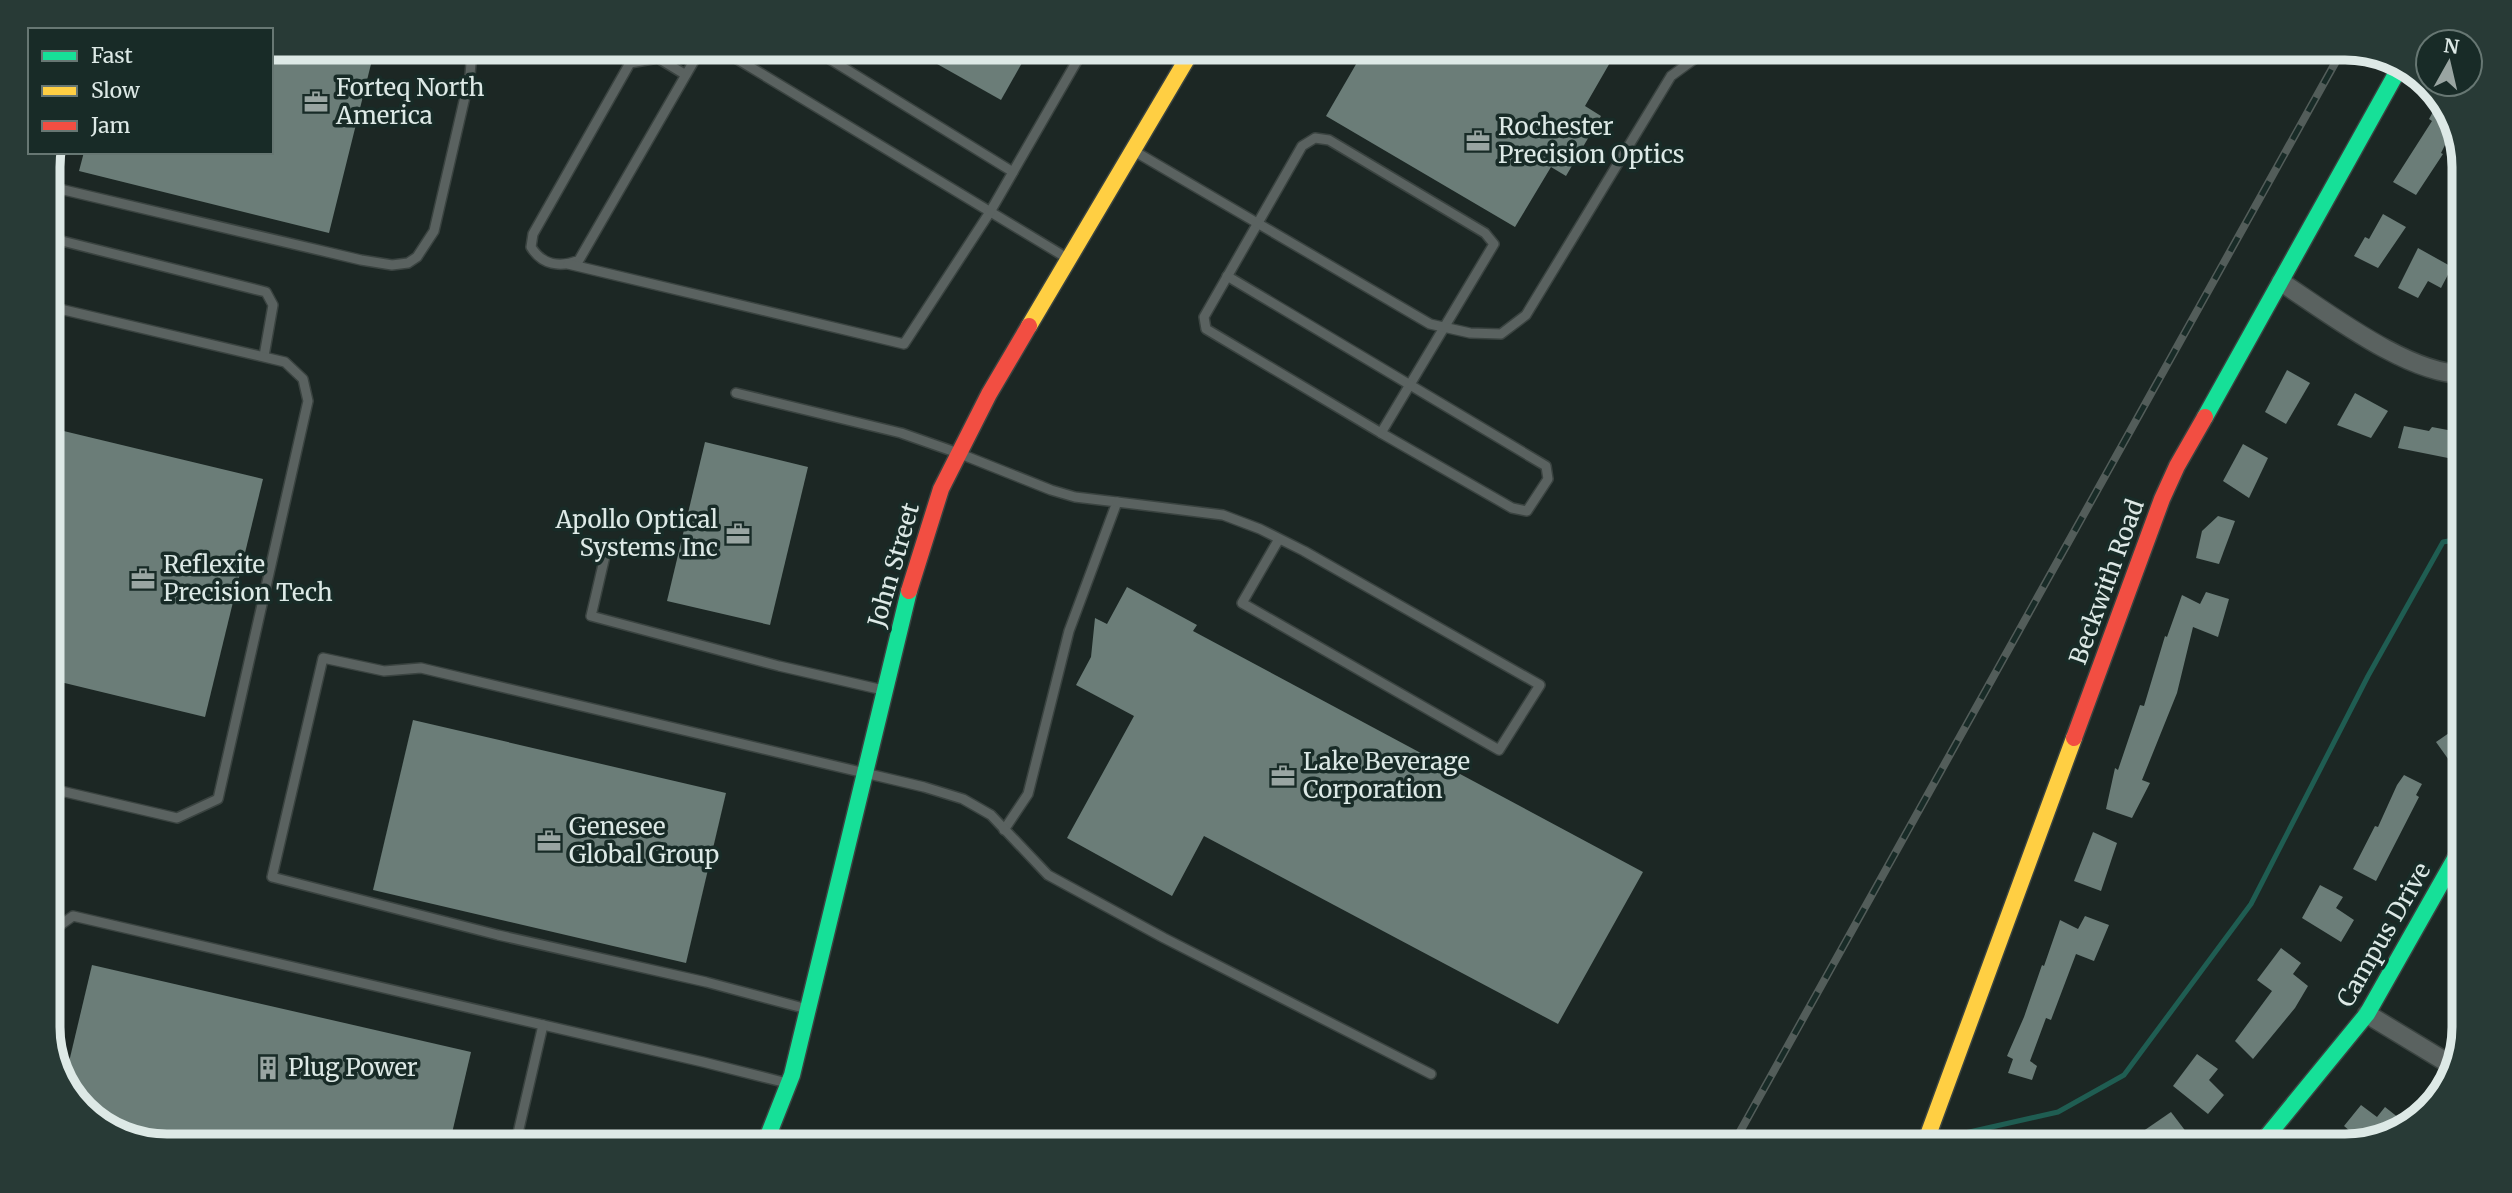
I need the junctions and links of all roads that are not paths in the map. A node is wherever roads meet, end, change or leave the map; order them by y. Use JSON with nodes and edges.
{"nodes":[{"id":1,"x":470,"y":60,"type":"edge"},
{"id":2,"x":647,"y":60,"type":"edge"},
{"id":3,"x":661,"y":60,"type":"edge"},
{"id":4,"x":695,"y":60,"type":"edge"},
{"id":5,"x":739,"y":60,"type":"edge"},
{"id":6,"x":831,"y":60,"type":"edge"},
{"id":7,"x":1078,"y":60,"type":"edge"},
{"id":8,"x":1186,"y":60,"type":"edge"},
{"id":9,"x":1693,"y":60,"type":"edge"},
{"id":10,"x":2397,"y":73,"type":"edge"},
{"id":11,"x":686,"y":75,"type":"junction"},
{"id":12,"x":1133,"y":150,"type":"junction"},
{"id":13,"x":1013,"y":173,"type":"junction"},
{"id":14,"x":60,"y":189,"type":"edge"},
{"id":15,"x":990,"y":212,"type":"junction"},
{"id":16,"x":1258,"y":223,"type":"junction"},
{"id":17,"x":60,"y":243,"type":"edge"},
{"id":18,"x":1068,"y":259,"type":"junction"},
{"id":19,"x":568,"y":264,"type":"junction"},
{"id":20,"x":1227,"y":276,"type":"junction"},
{"id":21,"x":2281,"y":282,"type":"junction"},
{"id":22,"x":60,"y":309,"type":"edge"},
{"id":23,"x":1445,"y":328,"type":"junction"},
{"id":24,"x":264,"y":356,"type":"junction"},
{"id":25,"x":2452,"y":375,"type":"edge"},
{"id":26,"x":1410,"y":385,"type":"junction"},
{"id":27,"x":736,"y":393,"type":"dead end"},
{"id":28,"x":1381,"y":433,"type":"junction"},
{"id":29,"x":958,"y":453,"type":"junction"},
{"id":30,"x":1117,"y":502,"type":"junction"},
{"id":31,"x":1279,"y":539,"type":"junction"},
{"id":32,"x":605,"y":556,"type":"dead end"},
{"id":33,"x":884,"y":691,"type":"junction"},
{"id":34,"x":865,"y":775,"type":"junction"},
{"id":35,"x":60,"y":791,"type":"edge"},
{"id":36,"x":1004,"y":830,"type":"junction"},
{"id":37,"x":2452,"y":864,"type":"edge"},
{"id":38,"x":60,"y":925,"type":"edge"},
{"id":39,"x":809,"y":1010,"type":"junction"},
{"id":40,"x":2367,"y":1014,"type":"junction"},
{"id":41,"x":543,"y":1025,"type":"junction"},
{"id":42,"x":2446,"y":1062,"type":"edge"},
{"id":43,"x":1431,"y":1074,"type":"dead end"},
{"id":44,"x":789,"y":1084,"type":"junction"},
{"id":45,"x":518,"y":1134,"type":"edge"},
{"id":46,"x":772,"y":1134,"type":"edge"},
{"id":47,"x":1928,"y":1134,"type":"edge"},
{"id":48,"x":2269,"y":1134,"type":"edge"}],
"edges":[{"from":1,"to":14,"type":"lane"},
{"from":2,"to":19,"type":"lane"},
{"from":3,"to":11,"type":"lane"},
{"from":4,"to":11,"type":"lane"},
{"from":5,"to":15,"type":"lane"},
{"from":6,"to":13,"type":"lane"},
{"from":7,"to":13,"type":"lane"},
{"from":8,"to":12,"type":"street","name":"John Street"},
{"from":9,"to":23,"type":"lane"},
{"from":10,"to":21,"type":"street","name":"Beckwith Road"},
{"from":11,"to":19,"type":"lane"},
{"from":12,"to":16,"type":"lane"},
{"from":12,"to":18,"type":"street","name":"John Street"},
{"from":13,"to":15,"type":"lane"},
{"from":15,"to":18,"type":"lane"},
{"from":15,"to":19,"type":"lane"},
{"from":16,"to":20,"type":"lane"},
{"from":16,"to":23,"type":"lane"},
{"from":16,"to":23,"type":"lane"},
{"from":17,"to":24,"type":"lane"},
{"from":18,"to":29,"type":"street","name":"John Street"},
{"from":20,"to":26,"type":"lane"},
{"from":20,"to":28,"type":"lane"},
{"from":21,"to":25,"type":"street"},
{"from":21,"to":47,"type":"street","name":"Beckwith Road"},
{"from":22,"to":24,"type":"lane"},
{"from":23,"to":26,"type":"lane"},
{"from":24,"to":35,"type":"lane"},
{"from":26,"to":28,"type":"lane"},
{"from":26,"to":28,"type":"lane"},
{"from":27,"to":29,"type":"lane"},
{"from":29,"to":30,"type":"lane"},
{"from":29,"to":33,"type":"street","name":"John Street"},
{"from":30,"to":31,"type":"lane"},
{"from":30,"to":36,"type":"lane"},
{"from":31,"to":31,"type":"lane"},
{"from":32,"to":33,"type":"lane"},
{"from":33,"to":34,"type":"street","name":"John Street"},
{"from":34,"to":36,"type":"lane"},
{"from":34,"to":39,"type":"street","name":"John Street"},
{"from":34,"to":39,"type":"lane"},
{"from":36,"to":43,"type":"lane"},
{"from":37,"to":40,"type":"street","name":"Campus Drive"},
{"from":38,"to":41,"type":"lane"},
{"from":39,"to":44,"type":"street","name":"John Street"},
{"from":40,"to":42,"type":"street"},
{"from":40,"to":48,"type":"street","name":"Campus Drive"},
{"from":41,"to":44,"type":"lane"},
{"from":41,"to":45,"type":"lane"},
{"from":44,"to":46,"type":"street","name":"John Street"}]}
